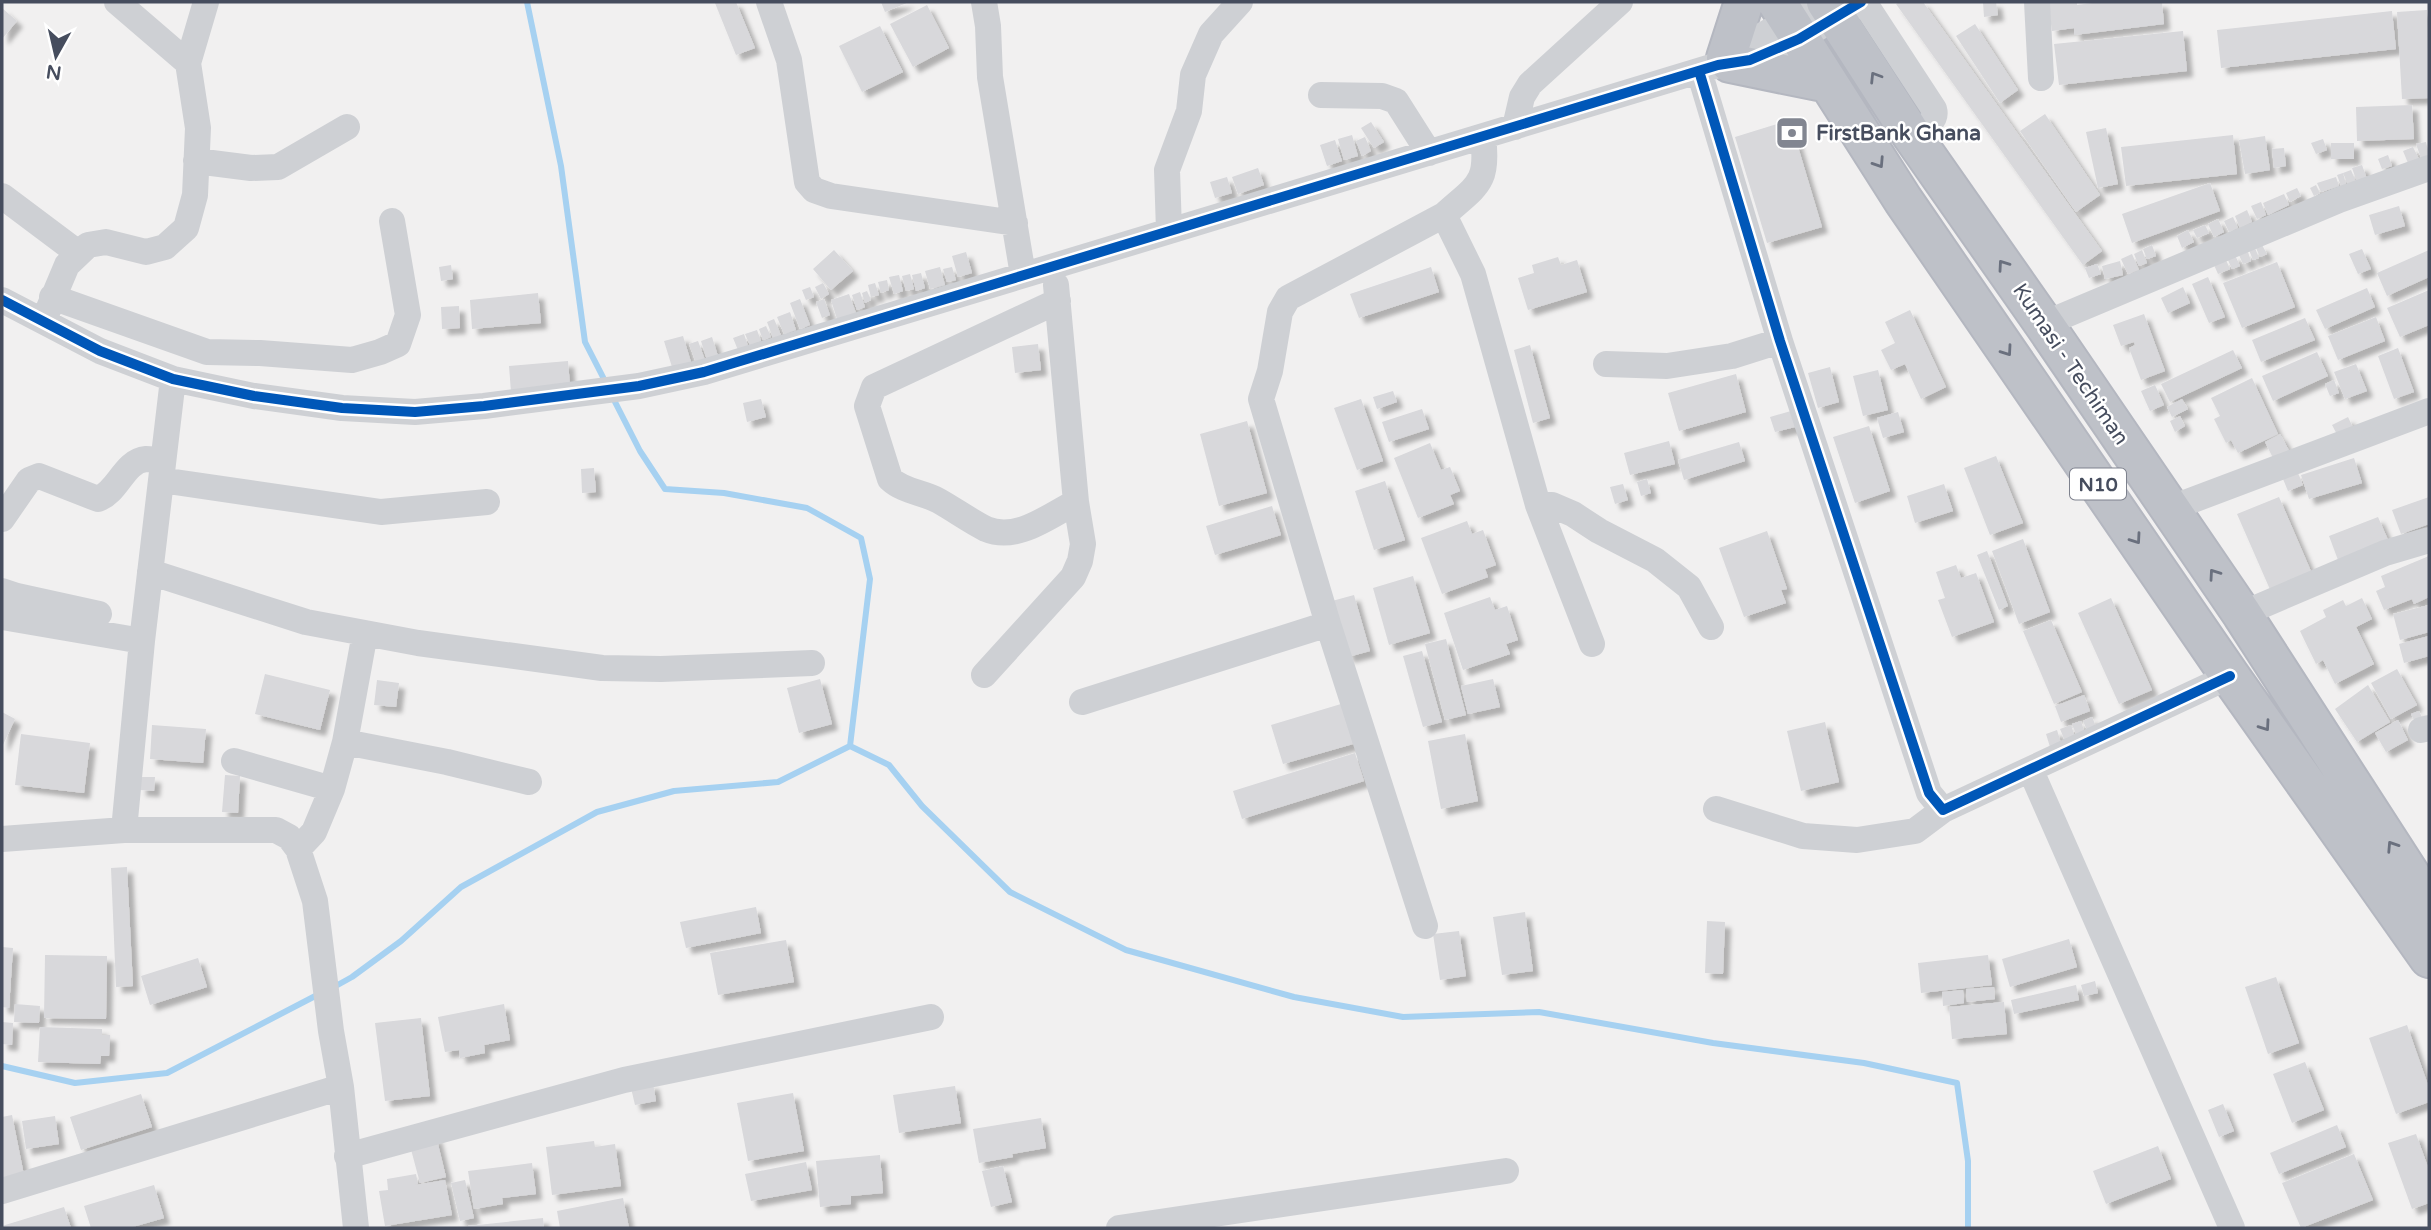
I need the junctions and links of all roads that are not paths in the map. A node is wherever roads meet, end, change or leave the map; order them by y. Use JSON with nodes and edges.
{"nodes":[{"id":1,"x":117,"y":2,"type":"edge"},
{"id":2,"x":206,"y":2,"type":"edge"},
{"id":3,"x":769,"y":2,"type":"edge"},
{"id":4,"x":984,"y":2,"type":"edge"},
{"id":5,"x":1240,"y":2,"type":"edge"},
{"id":6,"x":1620,"y":2,"type":"edge"},
{"id":7,"x":1744,"y":2,"type":"edge"},
{"id":8,"x":2038,"y":2,"type":"edge"},
{"id":9,"x":1821,"y":11,"type":"edge"},
{"id":10,"x":188,"y":63,"type":"junction"},
{"id":11,"x":1718,"y":64,"type":"junction"},
{"id":12,"x":2041,"y":78,"type":"dead end"},
{"id":13,"x":1828,"y":83,"type":"junction"},
{"id":14,"x":1321,"y":95,"type":"dead end"},
{"id":15,"x":347,"y":127,"type":"dead end"},
{"id":16,"x":1515,"y":127,"type":"junction"},
{"id":17,"x":1483,"y":137,"type":"junction"},
{"id":18,"x":1429,"y":153,"type":"junction"},
{"id":19,"x":196,"y":161,"type":"junction"},
{"id":20,"x":2429,"y":168,"type":"edge"},
{"id":21,"x":2,"y":196,"type":"edge"},
{"id":22,"x":1444,"y":215,"type":"junction"},
{"id":23,"x":392,"y":221,"type":"dead end"},
{"id":24,"x":1015,"y":223,"type":"junction"},
{"id":25,"x":1169,"y":231,"type":"junction"},
{"id":26,"x":78,"y":253,"type":"junction"},
{"id":27,"x":1055,"y":266,"type":"junction"},
{"id":28,"x":1023,"y":275,"type":"junction"},
{"id":29,"x":52,"y":298,"type":"junction"},
{"id":30,"x":2,"y":300,"type":"edge"},
{"id":31,"x":1058,"y":301,"type":"junction"},
{"id":32,"x":44,"y":323,"type":"junction"},
{"id":33,"x":2044,"y":324,"type":"junction"},
{"id":34,"x":1780,"y":341,"type":"junction"},
{"id":35,"x":1606,"y":364,"type":"dead end"},
{"id":36,"x":173,"y":379,"type":"junction"},
{"id":37,"x":2429,"y":411,"type":"edge"},
{"id":38,"x":162,"y":470,"type":"junction"},
{"id":39,"x":487,"y":502,"type":"dead end"},
{"id":40,"x":1076,"y":502,"type":"junction"},
{"id":41,"x":1538,"y":505,"type":"junction"},
{"id":42,"x":2169,"y":509,"type":"junction"},
{"id":43,"x":2,"y":519,"type":"edge"},
{"id":44,"x":2429,"y":540,"type":"edge"},
{"id":45,"x":150,"y":572,"type":"junction"},
{"id":46,"x":2,"y":591,"type":"edge"},
{"id":47,"x":99,"y":614,"type":"dead end"},
{"id":48,"x":2242,"y":614,"type":"junction"},
{"id":49,"x":2,"y":617,"type":"edge"},
{"id":50,"x":1328,"y":624,"type":"junction"},
{"id":51,"x":1711,"y":627,"type":"dead end"},
{"id":52,"x":366,"y":633,"type":"junction"},
{"id":53,"x":142,"y":641,"type":"junction"},
{"id":54,"x":1592,"y":644,"type":"dead end"},
{"id":55,"x":812,"y":663,"type":"dead end"},
{"id":56,"x":984,"y":676,"type":"dead end"},
{"id":57,"x":2230,"y":676,"type":"junction"},
{"id":58,"x":1082,"y":702,"type":"dead end"},
{"id":59,"x":345,"y":742,"type":"junction"},
{"id":60,"x":234,"y":761,"type":"dead end"},
{"id":61,"x":2031,"y":771,"type":"junction"},
{"id":62,"x":529,"y":782,"type":"dead end"},
{"id":63,"x":332,"y":789,"type":"junction"},
{"id":64,"x":1716,"y":809,"type":"dead end"},
{"id":65,"x":1942,"y":810,"type":"junction"},
{"id":66,"x":124,"y":830,"type":"junction"},
{"id":67,"x":2,"y":839,"type":"edge"},
{"id":68,"x":298,"y":849,"type":"junction"},
{"id":69,"x":2429,"y":904,"type":"edge"},
{"id":70,"x":1424,"y":926,"type":"dead end"},
{"id":71,"x":2429,"y":958,"type":"edge"},
{"id":72,"x":931,"y":1017,"type":"dead end"},
{"id":73,"x":341,"y":1087,"type":"junction"},
{"id":74,"x":347,"y":1156,"type":"junction"},
{"id":75,"x":1506,"y":1171,"type":"dead end"},
{"id":76,"x":2,"y":1191,"type":"edge"},
{"id":77,"x":356,"y":1228,"type":"edge"},
{"id":78,"x":1119,"y":1228,"type":"edge"},
{"id":79,"x":2232,"y":1228,"type":"edge"}],
"edges":[{"from":1,"to":10,"type":"street"},
{"from":2,"to":10,"type":"street"},
{"from":3,"to":24,"type":"street"},
{"from":4,"to":24,"type":"street"},
{"from":5,"to":25,"type":"street"},
{"from":6,"to":16,"type":"street"},
{"from":7,"to":11,"type":"highway"},
{"from":8,"to":12,"type":"street"},
{"from":9,"to":11,"type":"street"},
{"from":9,"to":13,"type":"highway","number":"N10"},
{"from":33,"to":9,"type":"highway","name":"Kumasi - Techiman","number":"N10","one_way":true},
{"from":10,"to":19,"type":"street"},
{"from":11,"to":13,"type":"highway"},
{"from":11,"to":16,"type":"street"},
{"from":11,"to":34,"type":"street"},
{"from":13,"to":57,"type":"highway","number":"N10","one_way":true},
{"from":14,"to":18,"type":"street"},
{"from":15,"to":19,"type":"street"},
{"from":16,"to":17,"type":"street"},
{"from":17,"to":18,"type":"street"},
{"from":17,"to":22,"type":"street"},
{"from":18,"to":25,"type":"street"},
{"from":19,"to":26,"type":"street"},
{"from":20,"to":33,"type":"street"},
{"from":21,"to":26,"type":"street"},
{"from":22,"to":41,"type":"street"},
{"from":22,"to":50,"type":"street"},
{"from":23,"to":29,"type":"street"},
{"from":24,"to":28,"type":"street"},
{"from":25,"to":27,"type":"street"},
{"from":26,"to":29,"type":"street"},
{"from":27,"to":28,"type":"street"},
{"from":27,"to":31,"type":"street"},
{"from":28,"to":36,"type":"street"},
{"from":29,"to":32,"type":"street"},
{"from":30,"to":32,"type":"street"},
{"from":31,"to":40,"type":"street"},
{"from":31,"to":40,"type":"street"},
{"from":32,"to":36,"type":"street"},
{"from":33,"to":42,"type":"highway","name":"Kumasi - Techiman","number":"N10"},
{"from":34,"to":35,"type":"street"},
{"from":34,"to":65,"type":"street"},
{"from":36,"to":38,"type":"street"},
{"from":37,"to":42,"type":"street"},
{"from":38,"to":39,"type":"street"},
{"from":38,"to":43,"type":"street"},
{"from":38,"to":45,"type":"street"},
{"from":40,"to":56,"type":"street"},
{"from":41,"to":51,"type":"street"},
{"from":41,"to":54,"type":"street"},
{"from":48,"to":42,"type":"highway","name":"Kumasi - Techiman","number":"N10","one_way":true},
{"from":44,"to":48,"type":"street"},
{"from":45,"to":52,"type":"street"},
{"from":45,"to":53,"type":"street"},
{"from":46,"to":47,"type":"street"},
{"from":69,"to":48,"type":"highway","name":"Kumasi - Techiman","number":"N10","one_way":true},
{"from":49,"to":53,"type":"street"},
{"from":50,"to":58,"type":"street"},
{"from":50,"to":70,"type":"street"},
{"from":52,"to":55,"type":"street"},
{"from":52,"to":59,"type":"street"},
{"from":53,"to":66,"type":"street"},
{"from":57,"to":61,"type":"street"},
{"from":57,"to":71,"type":"highway","number":"N10","one_way":true},
{"from":59,"to":62,"type":"street"},
{"from":59,"to":63,"type":"street"},
{"from":60,"to":63,"type":"street"},
{"from":61,"to":65,"type":"street"},
{"from":61,"to":79,"type":"street"},
{"from":63,"to":68,"type":"street"},
{"from":64,"to":65,"type":"street"},
{"from":66,"to":67,"type":"street"},
{"from":66,"to":68,"type":"street"},
{"from":68,"to":73,"type":"street"},
{"from":72,"to":74,"type":"street"},
{"from":73,"to":74,"type":"street"},
{"from":73,"to":76,"type":"street"},
{"from":74,"to":77,"type":"street"},
{"from":75,"to":78,"type":"street"}]}
